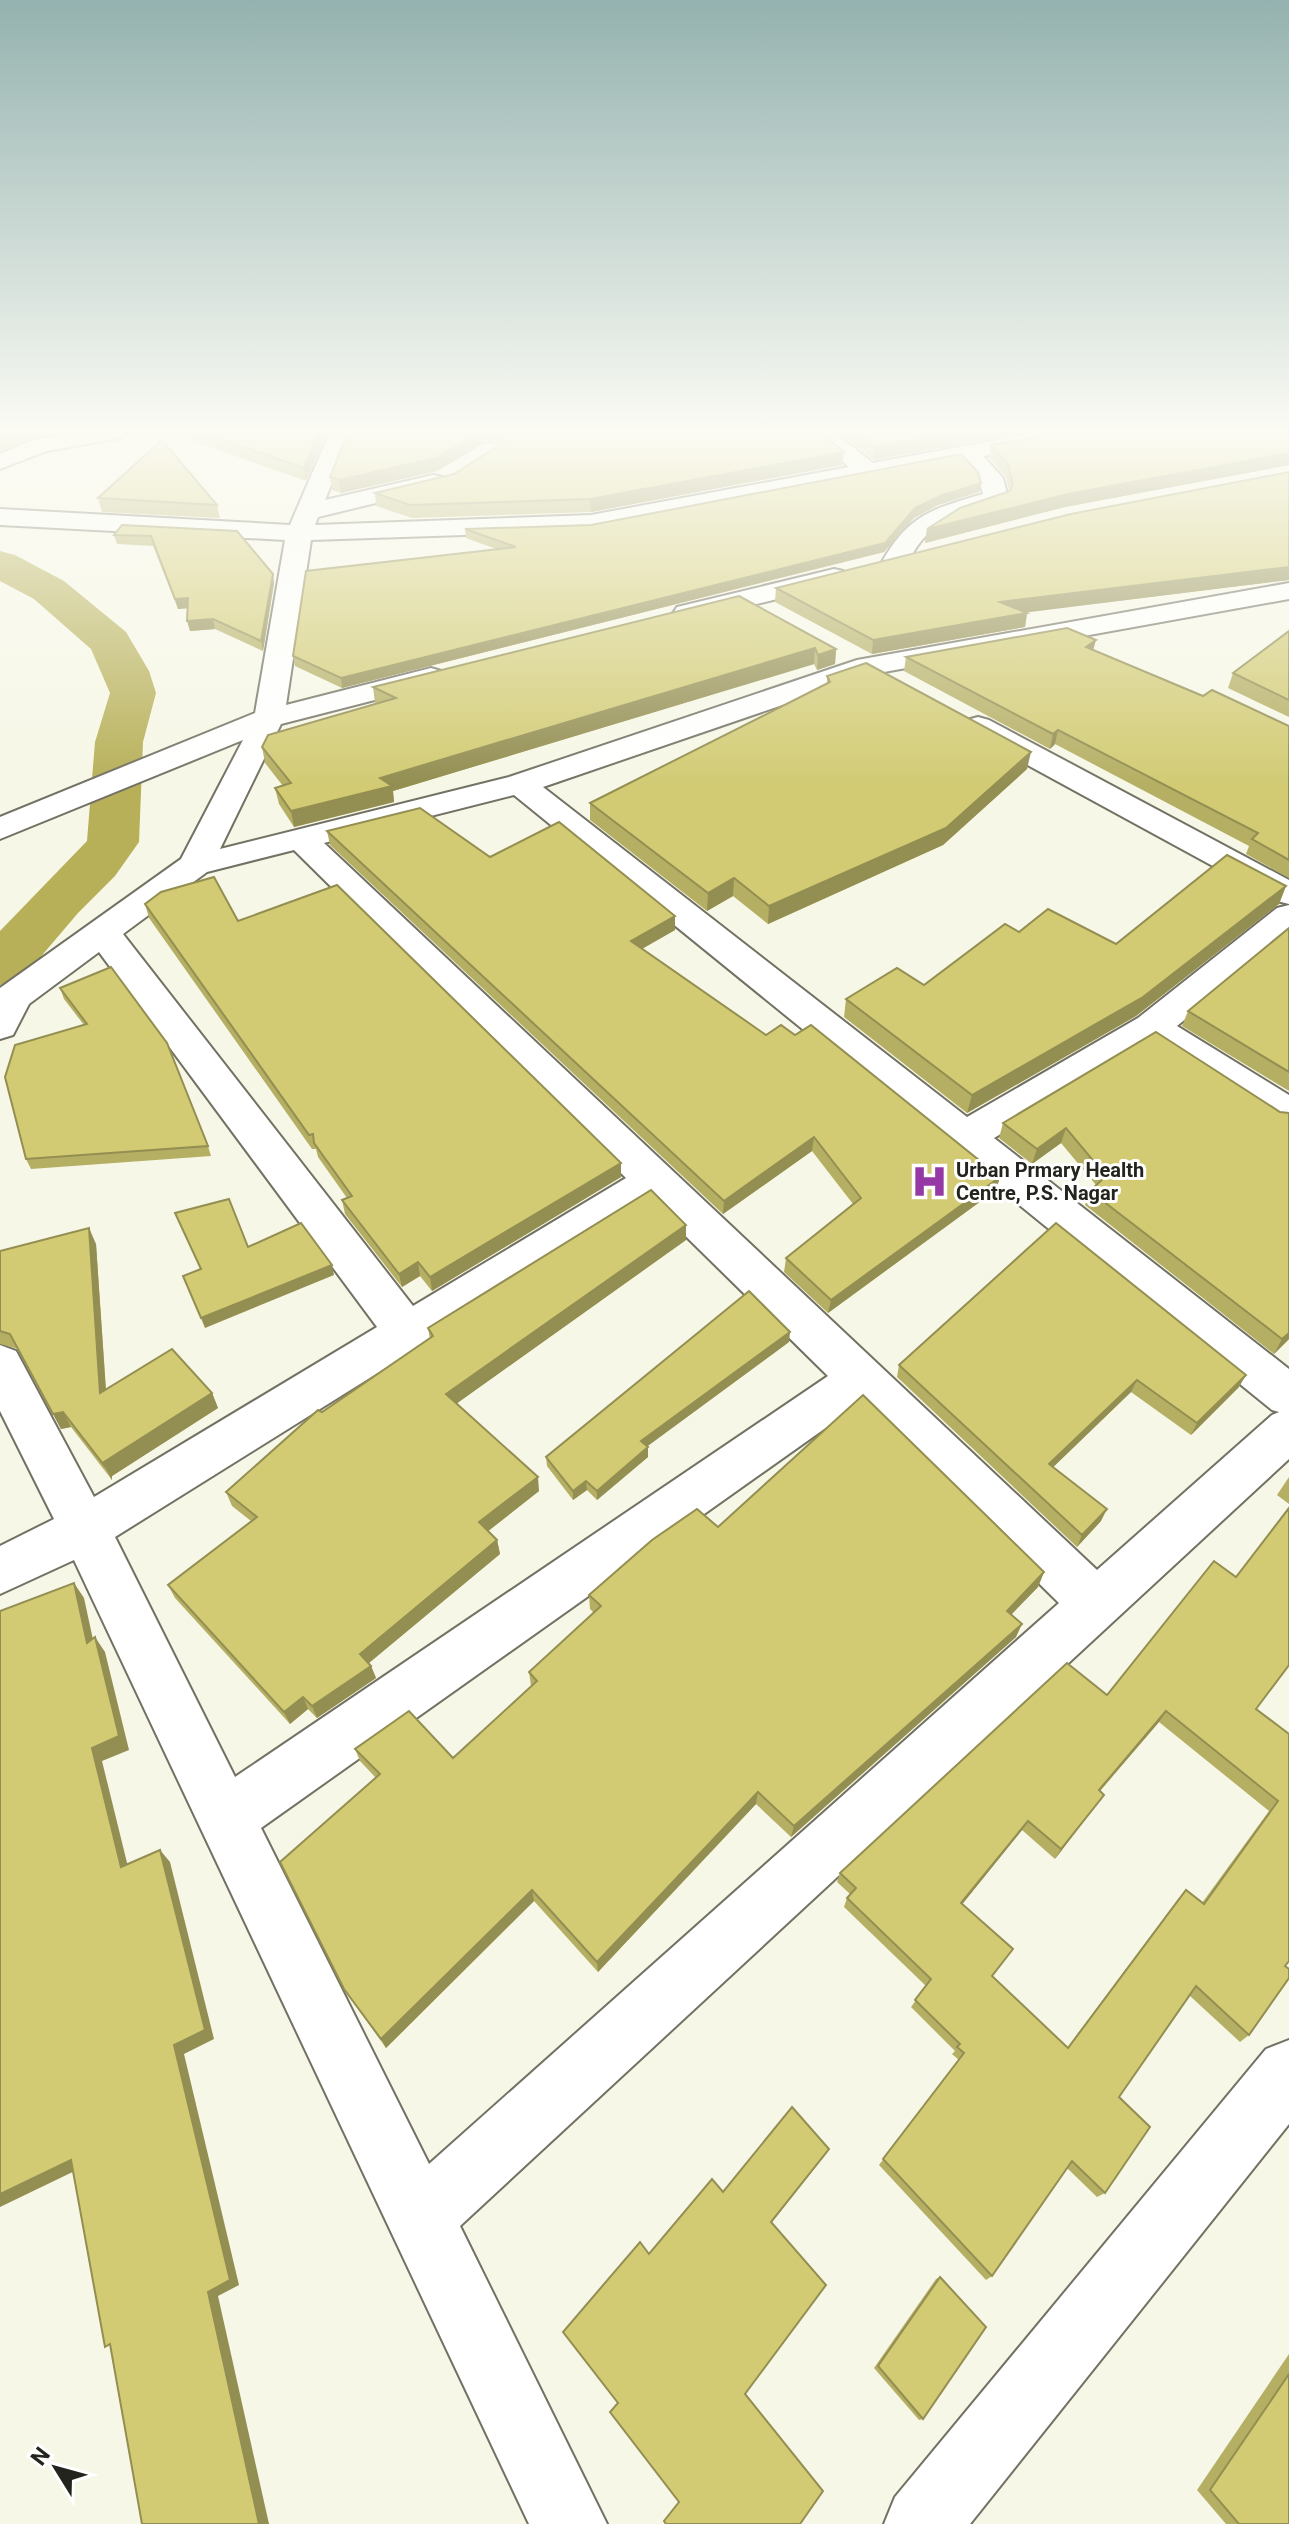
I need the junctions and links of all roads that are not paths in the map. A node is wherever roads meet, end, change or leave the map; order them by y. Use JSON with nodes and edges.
{"nodes":[{"id":1,"x":298,"y":550,"type":"edge"},
{"id":2,"x":901,"y":550,"type":"edge"},
{"id":3,"x":938,"y":551,"type":"edge"},
{"id":4,"x":895,"y":562,"type":"junction"},
{"id":5,"x":1289,"y":591,"type":"edge"},
{"id":6,"x":742,"y":599,"type":"junction"},
{"id":7,"x":666,"y":618,"type":"edge"},
{"id":8,"x":784,"y":621,"type":"edge"},
{"id":9,"x":825,"y":644,"type":"edge"},
{"id":10,"x":867,"y":666,"type":"junction"},
{"id":11,"x":452,"y":672,"type":"edge"},
{"id":12,"x":909,"y":689,"type":"edge"},
{"id":13,"x":951,"y":712,"type":"edge"},
{"id":14,"x":269,"y":718,"type":"junction"},
{"id":15,"x":520,"y":784,"type":"junction"},
{"id":16,"x":3,"y":828,"type":"edge"},
{"id":17,"x":301,"y":839,"type":"junction"},
{"id":18,"x":195,"y":865,"type":"junction"},
{"id":19,"x":1289,"y":894,"type":"edge"},
{"id":20,"x":1289,"y":916,"type":"edge"},
{"id":21,"x":103,"y":932,"type":"junction"},
{"id":22,"x":0,"y":1026,"type":"edge"},
{"id":23,"x":1151,"y":1027,"type":"junction"},
{"id":24,"x":1289,"y":1114,"type":"edge"},
{"id":25,"x":963,"y":1138,"type":"junction"},
{"id":26,"x":655,"y":1180,"type":"junction"},
{"id":27,"x":407,"y":1332,"type":"junction"},
{"id":28,"x":0,"y":1364,"type":"edge"},
{"id":29,"x":861,"y":1378,"type":"junction"},
{"id":30,"x":1289,"y":1396,"type":"edge"},
{"id":31,"x":1289,"y":1429,"type":"edge"},
{"id":32,"x":85,"y":1529,"type":"junction"},
{"id":33,"x":0,"y":1571,"type":"edge"},
{"id":34,"x":1096,"y":1604,"type":"junction"},
{"id":35,"x":226,"y":1817,"type":"junction"},
{"id":36,"x":1289,"y":2072,"type":"edge"},
{"id":37,"x":420,"y":2217,"type":"junction"},
{"id":38,"x":569,"y":2524,"type":"edge"},
{"id":39,"x":922,"y":2524,"type":"edge"}],
"edges":[{"from":1,"to":14,"type":"street"},
{"from":2,"to":4,"type":"street"},
{"from":3,"to":4,"type":"street"},
{"from":4,"to":6,"type":"street"},
{"from":5,"to":10,"type":"street"},
{"from":6,"to":7,"type":"street"},
{"from":6,"to":8,"type":"street"},
{"from":9,"to":10,"type":"street"},
{"from":10,"to":12,"type":"street"},
{"from":10,"to":15,"type":"street"},
{"from":11,"to":14,"type":"street"},
{"from":13,"to":19,"type":"street"},
{"from":14,"to":16,"type":"street"},
{"from":14,"to":18,"type":"street"},
{"from":15,"to":17,"type":"street"},
{"from":15,"to":25,"type":"street"},
{"from":17,"to":18,"type":"street"},
{"from":17,"to":26,"type":"street"},
{"from":18,"to":21,"type":"street"},
{"from":20,"to":23,"type":"street"},
{"from":21,"to":22,"type":"street"},
{"from":21,"to":27,"type":"street"},
{"from":23,"to":24,"type":"street"},
{"from":23,"to":25,"type":"street"},
{"from":25,"to":30,"type":"street"},
{"from":26,"to":27,"type":"street"},
{"from":26,"to":29,"type":"street"},
{"from":27,"to":32,"type":"street"},
{"from":28,"to":32,"type":"street"},
{"from":29,"to":34,"type":"street"},
{"from":29,"to":35,"type":"street"},
{"from":31,"to":34,"type":"street"},
{"from":32,"to":33,"type":"street"},
{"from":32,"to":35,"type":"street"},
{"from":34,"to":37,"type":"street"},
{"from":35,"to":37,"type":"street"},
{"from":36,"to":39,"type":"street"},
{"from":37,"to":38,"type":"street"}]}
